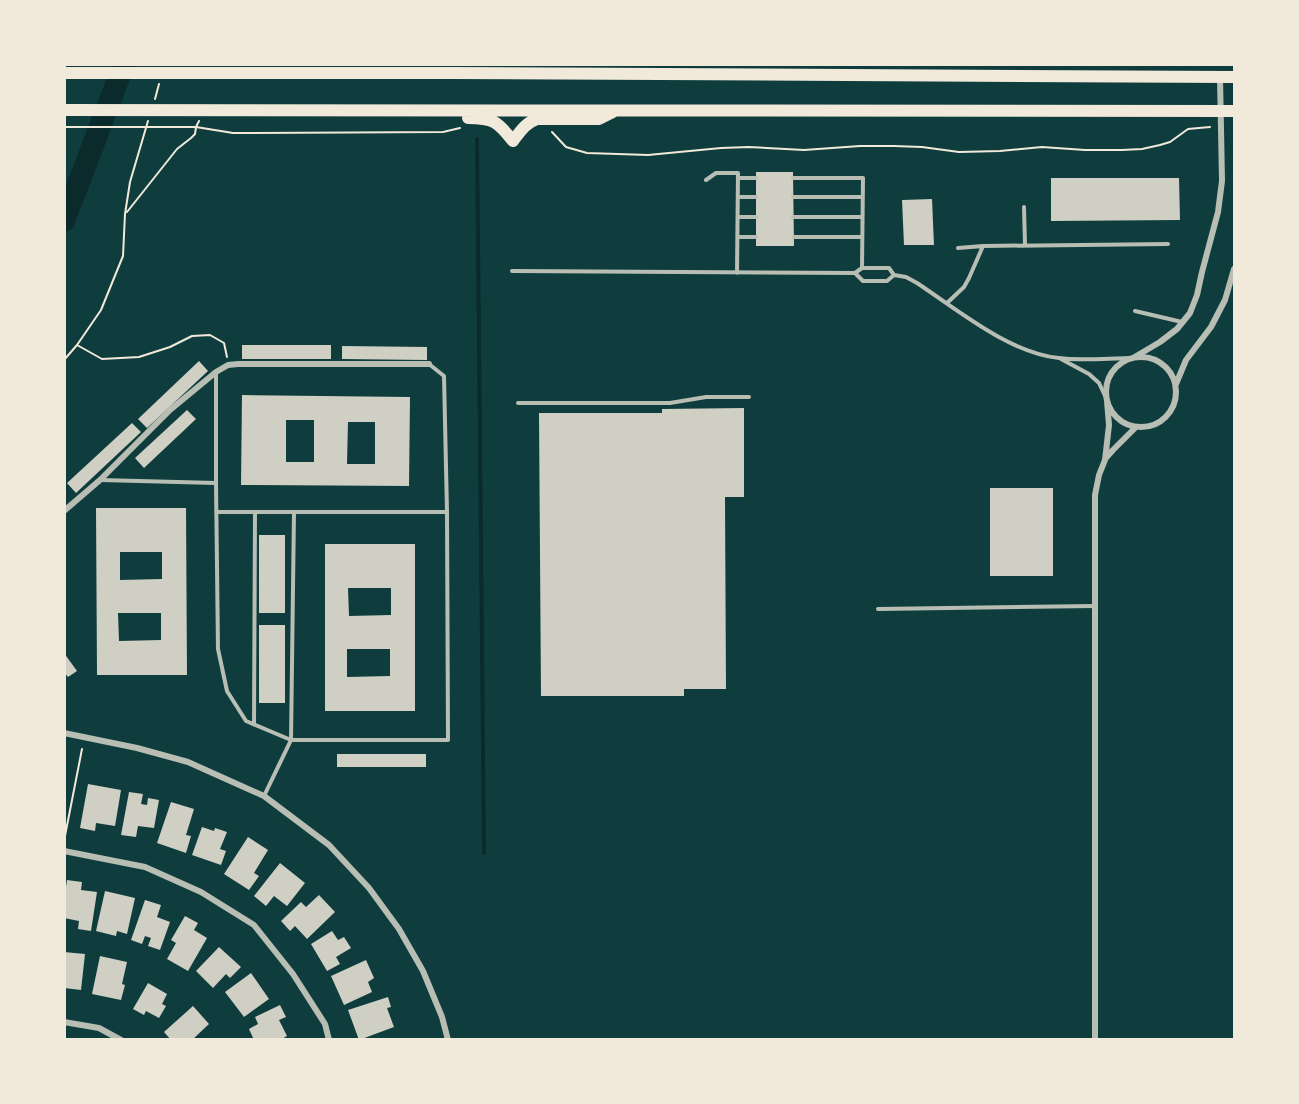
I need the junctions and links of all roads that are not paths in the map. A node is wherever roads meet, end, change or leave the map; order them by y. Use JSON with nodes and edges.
{"nodes":[{"id":1,"x":67,"y":73,"type":"edge"},
{"id":2,"x":1220,"y":77,"type":"junction"},
{"id":3,"x":1234,"y":77,"type":"edge"},
{"id":4,"x":64,"y":110,"type":"edge"},
{"id":5,"x":310,"y":110,"type":"junction"},
{"id":6,"x":616,"y":110,"type":"junction"},
{"id":7,"x":1220,"y":111,"type":"junction"},
{"id":8,"x":1234,"y":111,"type":"edge"},
{"id":9,"x":738,"y":176,"type":"junction"},
{"id":10,"x":756,"y":178,"type":"dead end"},
{"id":11,"x":793,"y":178,"type":"dead end"},
{"id":12,"x":706,"y":180,"type":"dead end"},
{"id":13,"x":738,"y":197,"type":"junction"},
{"id":14,"x":756,"y":197,"type":"dead end"},
{"id":15,"x":793,"y":197,"type":"dead end"},
{"id":16,"x":862,"y":197,"type":"junction"},
{"id":17,"x":1024,"y":207,"type":"dead end"},
{"id":18,"x":738,"y":217,"type":"junction"},
{"id":19,"x":756,"y":217,"type":"dead end"},
{"id":20,"x":794,"y":217,"type":"dead end"},
{"id":21,"x":862,"y":217,"type":"junction"},
{"id":22,"x":738,"y":237,"type":"junction"},
{"id":23,"x":756,"y":237,"type":"dead end"},
{"id":24,"x":794,"y":237,"type":"dead end"},
{"id":25,"x":862,"y":237,"type":"junction"},
{"id":26,"x":1168,"y":244,"type":"dead end"},
{"id":27,"x":1025,"y":245,"type":"junction"},
{"id":28,"x":983,"y":246,"type":"junction"},
{"id":29,"x":958,"y":248,"type":"dead end"},
{"id":30,"x":862,"y":268,"type":"junction"},
{"id":31,"x":1234,"y":269,"type":"edge"},
{"id":32,"x":512,"y":272,"type":"dead end"},
{"id":33,"x":737,"y":273,"type":"junction"},
{"id":34,"x":855,"y":273,"type":"junction"},
{"id":35,"x":894,"y":275,"type":"junction"},
{"id":36,"x":947,"y":303,"type":"junction"},
{"id":37,"x":1135,"y":311,"type":"dead end"},
{"id":38,"x":1182,"y":322,"type":"junction"},
{"id":39,"x":1133,"y":357,"type":"junction"},
{"id":40,"x":1060,"y":359,"type":"junction"},
{"id":41,"x":429,"y":363,"type":"joint"},
{"id":42,"x":216,"y":372,"type":"junction"},
{"id":43,"x":1176,"y":384,"type":"junction"},
{"id":44,"x":749,"y":397,"type":"dead end"},
{"id":45,"x":1107,"y":401,"type":"junction"},
{"id":46,"x":518,"y":403,"type":"dead end"},
{"id":47,"x":1136,"y":427,"type":"junction"},
{"id":48,"x":1105,"y":460,"type":"junction"},
{"id":49,"x":100,"y":480,"type":"junction"},
{"id":50,"x":216,"y":483,"type":"junction"},
{"id":51,"x":64,"y":511,"type":"edge"},
{"id":52,"x":216,"y":512,"type":"junction"},
{"id":53,"x":255,"y":512,"type":"junction"},
{"id":54,"x":294,"y":512,"type":"junction"},
{"id":55,"x":447,"y":512,"type":"junction"},
{"id":56,"x":1095,"y":606,"type":"junction"},
{"id":57,"x":878,"y":609,"type":"dead end"},
{"id":58,"x":254,"y":724,"type":"junction"},
{"id":59,"x":64,"y":733,"type":"edge"},
{"id":60,"x":291,"y":740,"type":"junction"},
{"id":61,"x":264,"y":796,"type":"junction"},
{"id":62,"x":64,"y":851,"type":"edge"},
{"id":63,"x":64,"y":1022,"type":"edge"},
{"id":64,"x":121,"y":1040,"type":"edge"},
{"id":65,"x":329,"y":1040,"type":"edge"},
{"id":66,"x":448,"y":1040,"type":"edge"},
{"id":67,"x":1095,"y":1040,"type":"edge"}],
"edges":[{"from":1,"to":2,"type":"highway"},
{"from":2,"to":3,"type":"highway"},
{"from":2,"to":7,"type":"street"},
{"from":4,"to":5,"type":"highway"},
{"from":5,"to":6,"type":"highway"},
{"from":5,"to":6,"type":"highway"},
{"from":6,"to":7,"type":"highway"},
{"from":7,"to":8,"type":"highway"},
{"from":7,"to":38,"type":"street"},
{"from":9,"to":10,"type":"lane"},
{"from":9,"to":12,"type":"lane"},
{"from":9,"to":13,"type":"lane"},
{"from":11,"to":16,"type":"lane"},
{"from":13,"to":14,"type":"lane"},
{"from":13,"to":18,"type":"lane"},
{"from":15,"to":16,"type":"lane"},
{"from":16,"to":21,"type":"lane"},
{"from":17,"to":27,"type":"lane"},
{"from":18,"to":19,"type":"lane"},
{"from":18,"to":22,"type":"lane"},
{"from":20,"to":21,"type":"lane"},
{"from":21,"to":25,"type":"lane"},
{"from":22,"to":23,"type":"lane"},
{"from":22,"to":33,"type":"lane"},
{"from":24,"to":25,"type":"lane"},
{"from":25,"to":30,"type":"lane"},
{"from":26,"to":27,"type":"lane"},
{"from":27,"to":28,"type":"lane"},
{"from":28,"to":29,"type":"lane"},
{"from":28,"to":36,"type":"lane"},
{"from":30,"to":34,"type":"lane"},
{"from":30,"to":35,"type":"lane"},
{"from":31,"to":43,"type":"street"},
{"from":32,"to":33,"type":"lane"},
{"from":33,"to":34,"type":"lane"},
{"from":34,"to":35,"type":"lane"},
{"from":35,"to":36,"type":"lane"},
{"from":36,"to":40,"type":"lane"},
{"from":37,"to":38,"type":"lane"},
{"from":38,"to":39,"type":"street"},
{"from":39,"to":40,"type":"lane"},
{"from":39,"to":43,"type":"street"},
{"from":39,"to":45,"type":"street"},
{"from":40,"to":45,"type":"lane"},
{"from":41,"to":42,"type":"street"},
{"from":41,"to":55,"type":"lane"},
{"from":42,"to":49,"type":"street"},
{"from":42,"to":50,"type":"lane"},
{"from":43,"to":47,"type":"street"},
{"from":44,"to":46,"type":"lane"},
{"from":45,"to":47,"type":"street"},
{"from":45,"to":48,"type":"street"},
{"from":47,"to":48,"type":"street"},
{"from":48,"to":56,"type":"street"},
{"from":49,"to":50,"type":"lane"},
{"from":49,"to":51,"type":"street"},
{"from":50,"to":52,"type":"lane"},
{"from":52,"to":53,"type":"lane"},
{"from":52,"to":58,"type":"lane"},
{"from":53,"to":54,"type":"lane"},
{"from":53,"to":58,"type":"lane"},
{"from":54,"to":55,"type":"lane"},
{"from":54,"to":60,"type":"lane"},
{"from":55,"to":60,"type":"lane"},
{"from":56,"to":57,"type":"lane"},
{"from":56,"to":67,"type":"street"},
{"from":58,"to":60,"type":"lane"},
{"from":59,"to":61,"type":"street"},
{"from":60,"to":61,"type":"lane"},
{"from":61,"to":66,"type":"street"},
{"from":62,"to":65,"type":"street"},
{"from":63,"to":64,"type":"street"}]}
